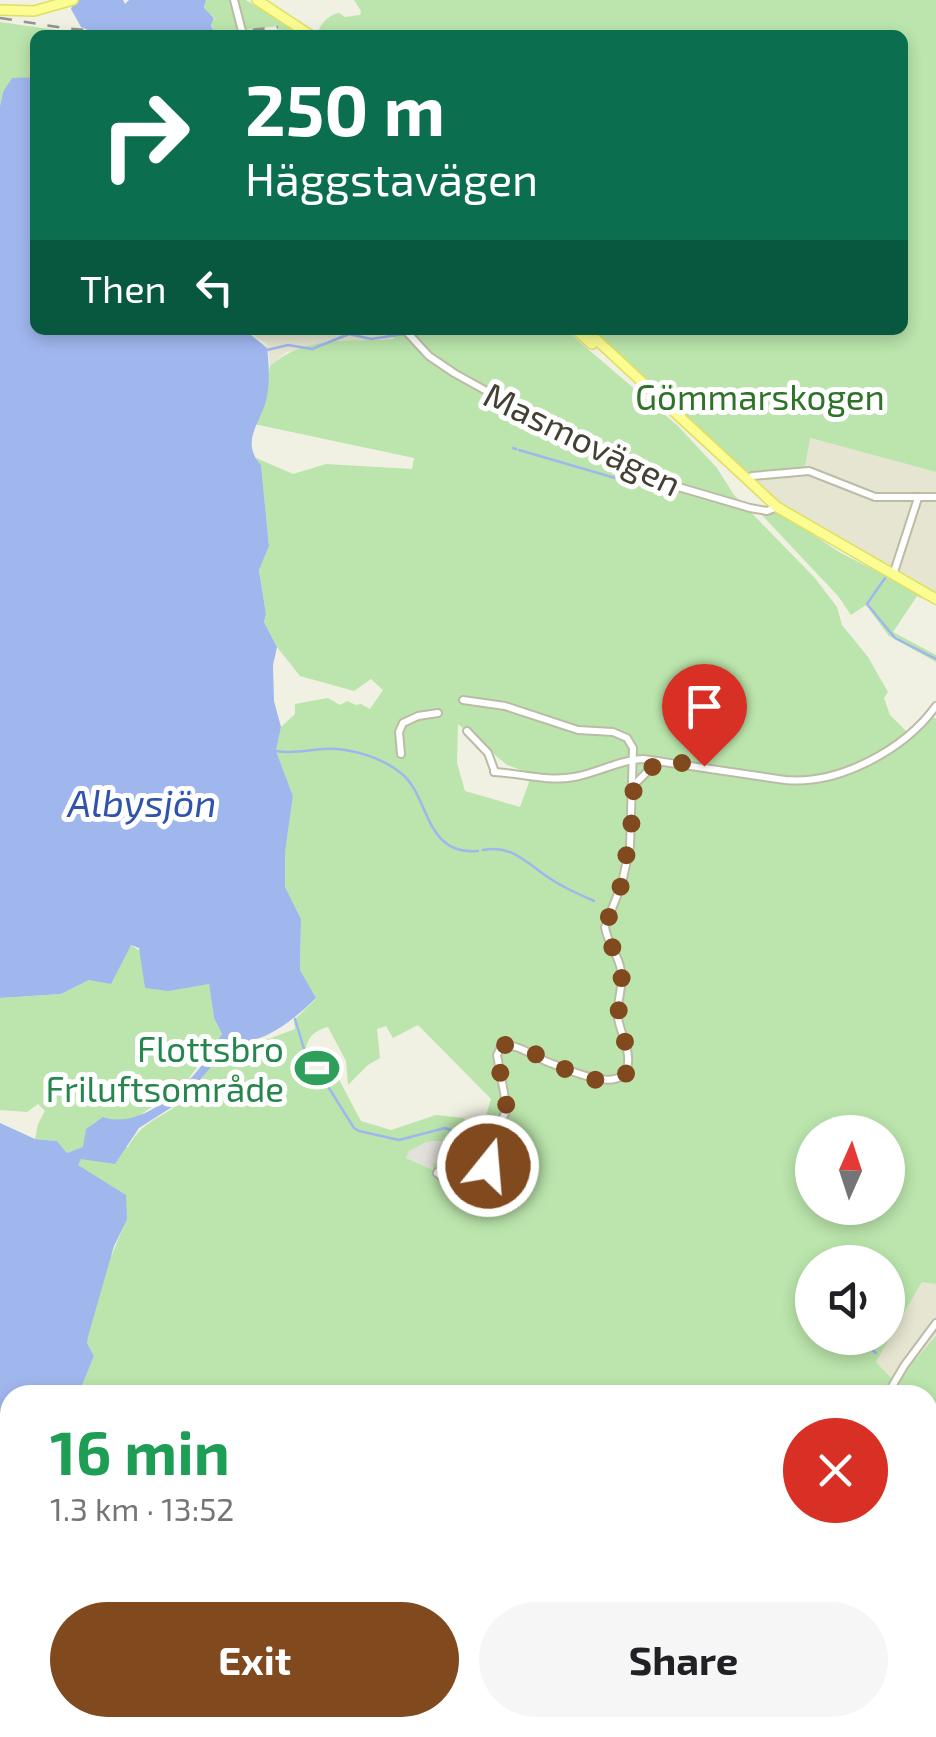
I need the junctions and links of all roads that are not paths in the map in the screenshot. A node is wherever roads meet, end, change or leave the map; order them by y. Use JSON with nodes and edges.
{"nodes":[{"id":1,"x":234,"y":0,"type":"edge"},
{"id":2,"x":256,"y":0,"type":"edge"},
{"id":3,"x":265,"y":0,"type":"edge"},
{"id":4,"x":67,"y":1,"type":"edge"},
{"id":5,"x":0,"y":8,"type":"edge"},
{"id":6,"x":243,"y":30,"type":"edge"},
{"id":7,"x":302,"y":30,"type":"edge"},
{"id":8,"x":310,"y":30,"type":"edge"},
{"id":9,"x":410,"y":335,"type":"edge"},
{"id":10,"x":583,"y":335,"type":"edge"},
{"id":11,"x":590,"y":335,"type":"edge"},
{"id":12,"x":604,"y":350,"type":"junction"},
{"id":13,"x":748,"y":480,"type":"junction"},
{"id":14,"x":936,"y":497,"type":"edge"},
{"id":15,"x":918,"y":498,"type":"junction"},
{"id":16,"x":777,"y":507,"type":"junction"},
{"id":17,"x":893,"y":575,"type":"junction"},
{"id":18,"x":936,"y":599,"type":"edge"},
{"id":19,"x":463,"y":700,"type":"dead end"},
{"id":20,"x":936,"y":706,"type":"edge"},
{"id":21,"x":438,"y":714,"type":"dead end"},
{"id":22,"x":468,"y":731,"type":"dead end"},
{"id":23,"x":400,"y":754,"type":"dead end"},
{"id":24,"x":634,"y":759,"type":"junction"},
{"id":25,"x":660,"y":760,"type":"junction"},
{"id":26,"x":634,"y":784,"type":"junction"},
{"id":27,"x":463,"y":1176,"type":"dead end"},
{"id":28,"x":936,"y":1323,"type":"edge"},
{"id":29,"x":893,"y":1385,"type":"edge"}],
"edges":[{"from":1,"to":6,"type":"street"},
{"from":2,"to":7,"type":"main road"},
{"from":3,"to":8,"type":"main road"},
{"from":4,"to":5,"type":"main road"},
{"from":9,"to":16,"type":"street","name":"Masmovägen"},
{"from":10,"to":12,"type":"main road"},
{"from":11,"to":12,"type":"main road"},
{"from":12,"to":13,"type":"main road"},
{"from":13,"to":15,"type":"street"},
{"from":13,"to":16,"type":"main road"},
{"from":14,"to":15,"type":"street"},
{"from":15,"to":17,"type":"street"},
{"from":16,"to":17,"type":"main road"},
{"from":17,"to":18,"type":"main road"},
{"from":19,"to":24,"type":"street"},
{"from":20,"to":25,"type":"street"},
{"from":21,"to":23,"type":"street"},
{"from":22,"to":24,"type":"street"},
{"from":24,"to":25,"type":"street"},
{"from":24,"to":26,"type":"street"},
{"from":25,"to":26,"type":"street"},
{"from":26,"to":27,"type":"street"},
{"from":28,"to":29,"type":"street"}]}
